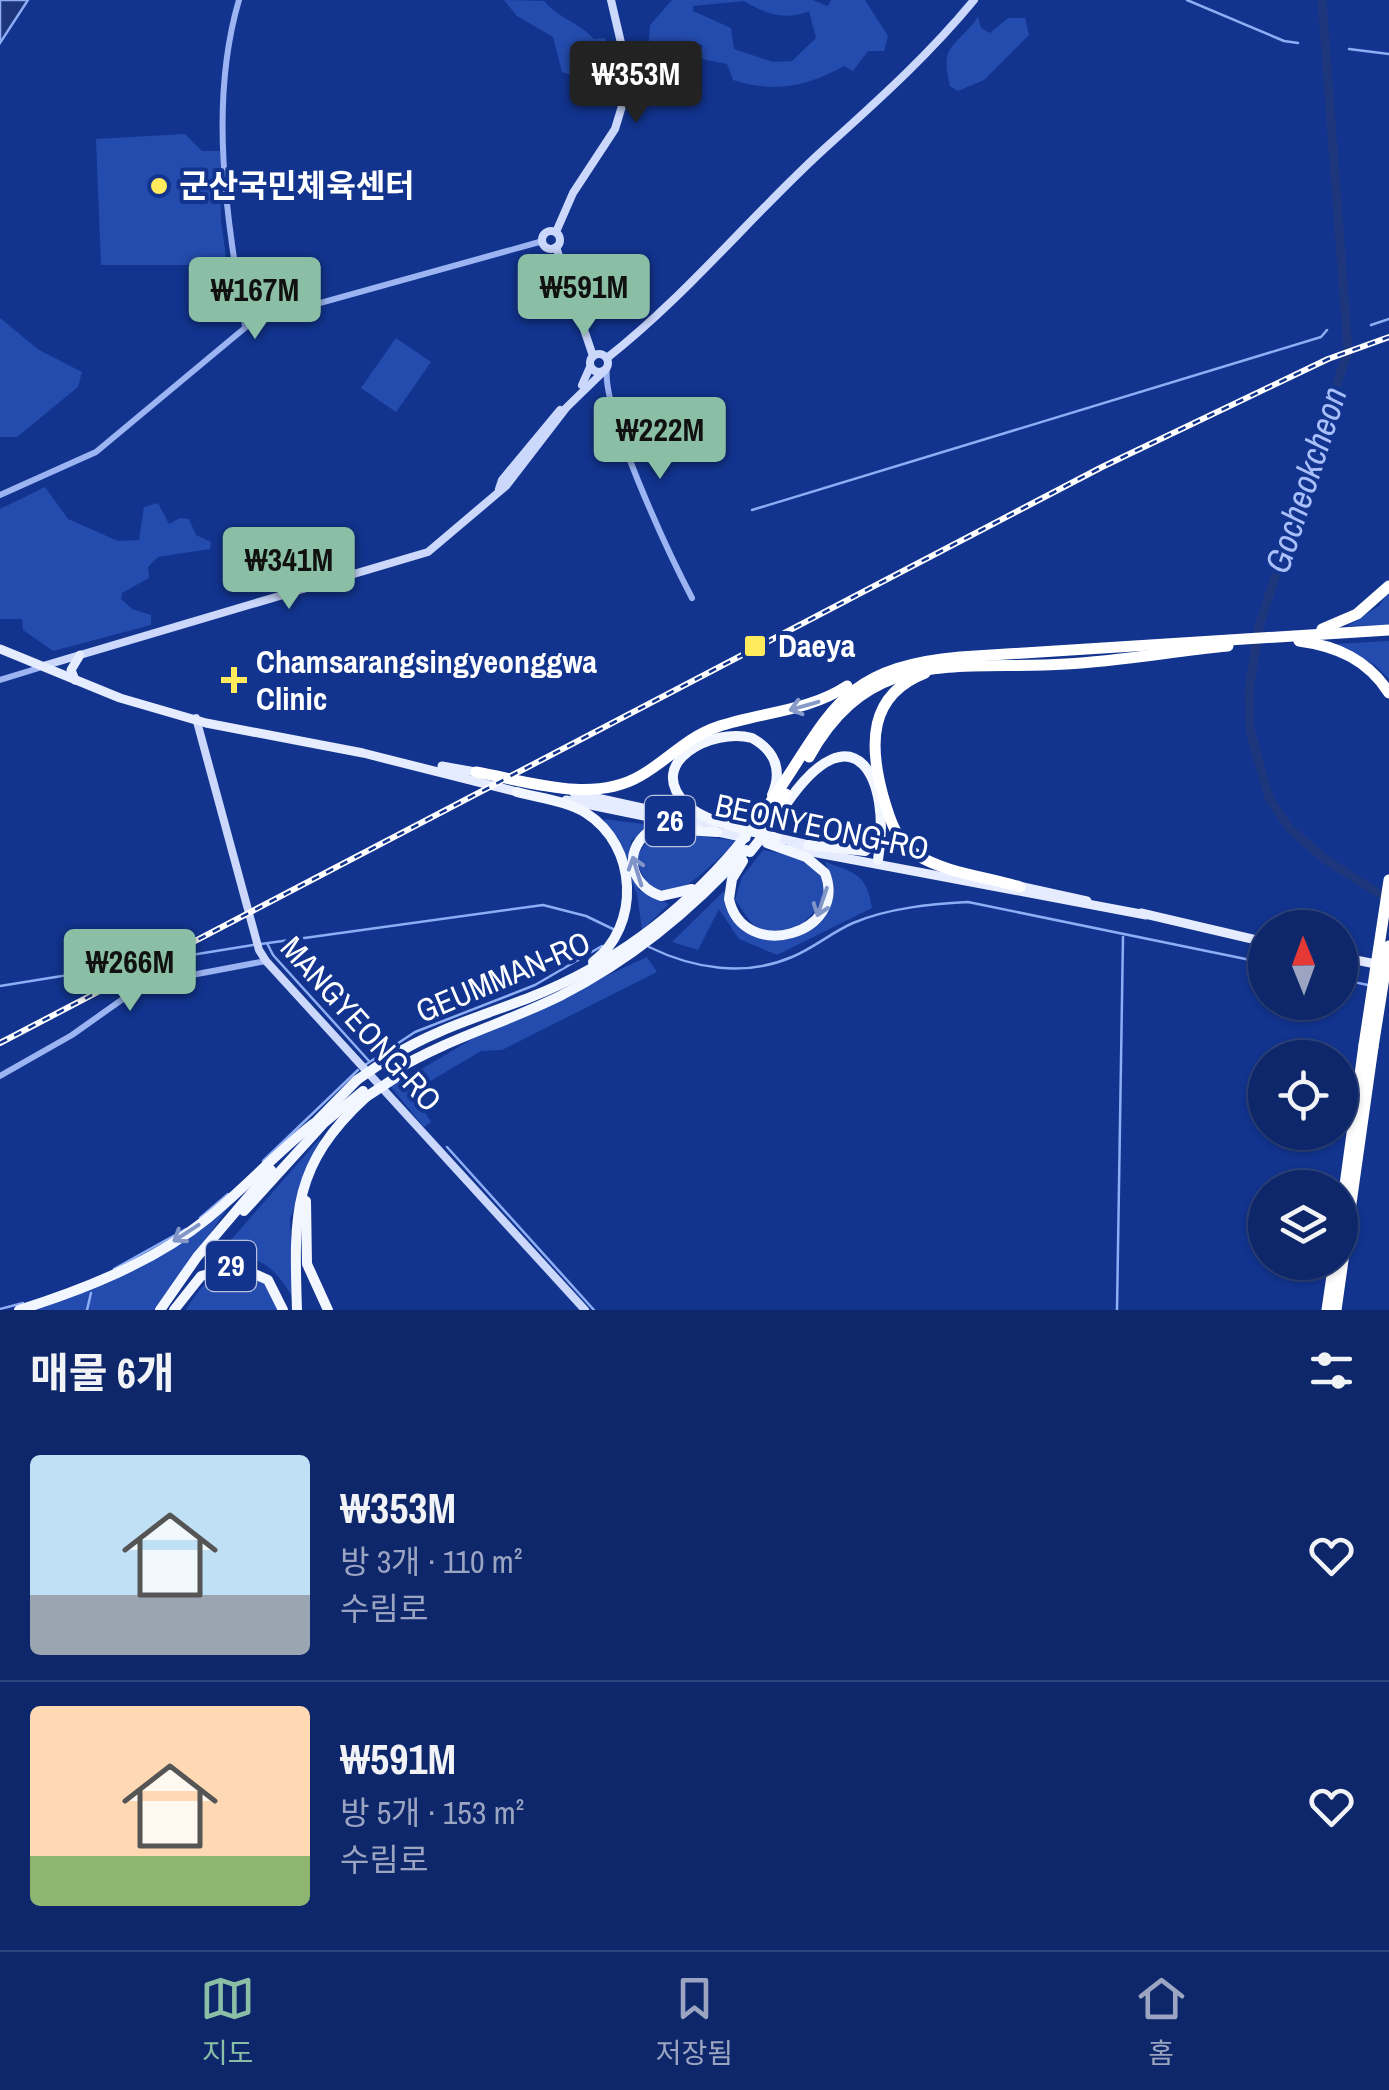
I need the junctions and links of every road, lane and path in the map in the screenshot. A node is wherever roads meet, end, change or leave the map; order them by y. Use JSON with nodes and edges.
{"nodes":[{"id":1,"x":239,"y":0,"type":"edge"},
{"id":2,"x":611,"y":0,"type":"edge"},
{"id":3,"x":974,"y":0,"type":"edge"},
{"id":4,"x":556,"y":232,"type":"junction"},
{"id":5,"x":543,"y":241,"type":"junction"},
{"id":6,"x":556,"y":247,"type":"junction"},
{"id":7,"x":245,"y":326,"type":"junction"},
{"id":8,"x":593,"y":356,"type":"junction"},
{"id":9,"x":590,"y":366,"type":"junction"},
{"id":10,"x":604,"y":368,"type":"junction"},
{"id":11,"x":499,"y":490,"type":"junction"},
{"id":12,"x":0,"y":495,"type":"edge"},
{"id":13,"x":1389,"y":586,"type":"edge"},
{"id":14,"x":690,"y":598,"type":"dead end"},
{"id":15,"x":1389,"y":633,"type":"edge"},
{"id":16,"x":1300,"y":638,"type":"junction"},
{"id":17,"x":0,"y":650,"type":"edge"},
{"id":18,"x":80,"y":655,"type":"junction"},
{"id":19,"x":961,"y":661,"type":"junction"},
{"id":20,"x":39,"y":668,"type":"junction"},
{"id":21,"x":0,"y":680,"type":"edge"},
{"id":22,"x":77,"y":682,"type":"junction"},
{"id":23,"x":1389,"y":693,"type":"edge"},
{"id":24,"x":196,"y":718,"type":"junction"},
{"id":25,"x":816,"y":744,"type":"junction"},
{"id":26,"x":476,"y":772,"type":"junction"},
{"id":27,"x":876,"y":787,"type":"junction"},
{"id":28,"x":517,"y":792,"type":"junction"},
{"id":29,"x":787,"y":802,"type":"junction"},
{"id":30,"x":769,"y":818,"type":"junction"},
{"id":31,"x":717,"y":832,"type":"junction"},
{"id":32,"x":771,"y":840,"type":"junction"},
{"id":33,"x":808,"y":845,"type":"junction"},
{"id":34,"x":744,"y":850,"type":"junction"},
{"id":35,"x":878,"y":862,"type":"junction"},
{"id":36,"x":1389,"y":880,"type":"edge"},
{"id":37,"x":1020,"y":886,"type":"junction"},
{"id":38,"x":1146,"y":915,"type":"junction"},
{"id":39,"x":1248,"y":938,"type":"edge"},
{"id":40,"x":1389,"y":946,"type":"edge"},
{"id":41,"x":613,"y":959,"type":"junction"},
{"id":42,"x":1358,"y":961,"type":"edge"},
{"id":43,"x":266,"y":962,"type":"junction"},
{"id":44,"x":1389,"y":967,"type":"edge"},
{"id":45,"x":1369,"y":1046,"type":"junction"},
{"id":46,"x":393,"y":1075,"type":"junction"},
{"id":47,"x":0,"y":1076,"type":"edge"},
{"id":48,"x":378,"y":1081,"type":"junction"},
{"id":49,"x":362,"y":1090,"type":"junction"},
{"id":50,"x":350,"y":1112,"type":"junction"},
{"id":51,"x":313,"y":1124,"type":"junction"},
{"id":52,"x":1349,"y":1170,"type":"edge"},
{"id":53,"x":1332,"y":1280,"type":"edge"},
{"id":54,"x":20,"y":1310,"type":"edge"},
{"id":55,"x":167,"y":1310,"type":"edge"},
{"id":56,"x":283,"y":1310,"type":"edge"},
{"id":57,"x":297,"y":1310,"type":"edge"},
{"id":58,"x":328,"y":1310,"type":"edge"},
{"id":59,"x":584,"y":1310,"type":"edge"},
{"id":60,"x":1328,"y":1310,"type":"edge"},
{"id":61,"x":1336,"y":1310,"type":"edge"}],
"edges":[{"from":1,"to":7,"type":"street"},
{"from":2,"to":4,"type":"main road"},
{"from":3,"to":10,"type":"main road"},
{"from":4,"to":5,"type":"main road"},
{"from":4,"to":6,"type":"main road"},
{"from":5,"to":6,"type":"main road"},
{"from":5,"to":7,"type":"street"},
{"from":6,"to":8,"type":"main road"},
{"from":7,"to":12,"type":"street"},
{"from":8,"to":9,"type":"main road"},
{"from":8,"to":10,"type":"main road"},
{"from":9,"to":10,"type":"main road"},
{"from":9,"to":11,"type":"main road"},
{"from":10,"to":11,"type":"main road"},
{"from":10,"to":14,"type":"street"},
{"from":11,"to":18,"type":"main road"},
{"from":13,"to":16,"type":"highway"},
{"from":15,"to":16,"type":"highway"},
{"from":16,"to":19,"type":"highway"},
{"from":16,"to":23,"type":"highway"},
{"from":17,"to":20,"type":"main road","name":"BEONYEONG-RO","number":"26"},
{"from":18,"to":20,"type":"main road"},
{"from":18,"to":22,"type":"main road"},
{"from":19,"to":25,"type":"highway"},
{"from":19,"to":26,"type":"highway","one_way":true},
{"from":19,"to":30,"type":"highway"},
{"from":19,"to":37,"type":"highway"},
{"from":20,"to":21,"type":"street"},
{"from":20,"to":22,"type":"main road","name":"BEONYEONG-RO","number":"26"},
{"from":22,"to":24,"type":"main road","name":"BEONYEONG-RO","number":"26"},
{"from":24,"to":26,"type":"main road","name":"BEONYEONG-RO","number":"26"},
{"from":24,"to":28,"type":"main road","name":"BEONYEONG-RO","number":"26"},
{"from":24,"to":43,"type":"main road","name":"MANGYEONG-RO"},
{"from":25,"to":29,"type":"highway"},
{"from":25,"to":30,"type":"highway"},
{"from":26,"to":32,"type":"main road","name":"BEONYEONG-RO","number":"26"},
{"from":27,"to":29,"type":"highway"},
{"from":27,"to":33,"type":"highway"},
{"from":27,"to":35,"type":"highway"},
{"from":28,"to":31,"type":"main road","name":"BEONYEONG-RO","number":"26"},
{"from":28,"to":41,"type":"highway"},
{"from":29,"to":30,"type":"highway"},
{"from":30,"to":32,"type":"highway"},
{"from":30,"to":34,"type":"highway","bridge":true},
{"from":31,"to":32,"type":"main road","name":"BEONYEONG-RO","number":"26"},
{"from":34,"to":31,"type":"highway","one_way":true},
{"from":32,"to":33,"type":"main road","name":"BEONYEONG-RO","number":"26"},
{"from":32,"to":34,"type":"highway","one_way":true},
{"from":32,"to":35,"type":"main road","name":"BEONYEONG-RO","number":"26"},
{"from":33,"to":35,"type":"main road","name":"BEONYEONG-RO","number":"26"},
{"from":34,"to":41,"type":"highway","name":"GEUMMAN-RO"},
{"from":35,"to":37,"type":"main road","name":"BEONYEONG-RO","number":"26"},
{"from":35,"to":38,"type":"main road","name":"BEONYEONG-RO","number":"26"},
{"from":36,"to":45,"type":"highway","bridge":true},
{"from":37,"to":38,"type":"main road","name":"BEONYEONG-RO","number":"26"},
{"from":38,"to":39,"type":"main road","name":"BEONYEONG-RO","number":"26"},
{"from":40,"to":45,"type":"highway","bridge":true},
{"from":41,"to":46,"type":"highway","name":"GEUMMAN-RO"},
{"from":41,"to":49,"type":"highway","name":"GEUMMAN-RO","bridge":true},
{"from":42,"to":44,"type":"main road"},
{"from":43,"to":47,"type":"street"},
{"from":43,"to":48,"type":"main road","name":"MANGYEONG-RO"},
{"from":45,"to":52,"type":"highway"},
{"from":45,"to":61,"type":"highway"},
{"from":46,"to":48,"type":"highway","bridge":true},
{"from":46,"to":49,"type":"highway","bridge":true},
{"from":48,"to":49,"type":"highway","bridge":true},
{"from":48,"to":59,"type":"main road","name":"MANGYEONG-RO"},
{"from":49,"to":50,"type":"highway"},
{"from":49,"to":51,"type":"highway"},
{"from":49,"to":55,"type":"highway"},
{"from":50,"to":57,"type":"highway"},
{"from":50,"to":58,"type":"highway"},
{"from":51,"to":54,"type":"highway","one_way":true},
{"from":51,"to":55,"type":"highway"},
{"from":53,"to":60,"type":"highway"},
{"from":55,"to":56,"type":"highway","number":"29"}]}
